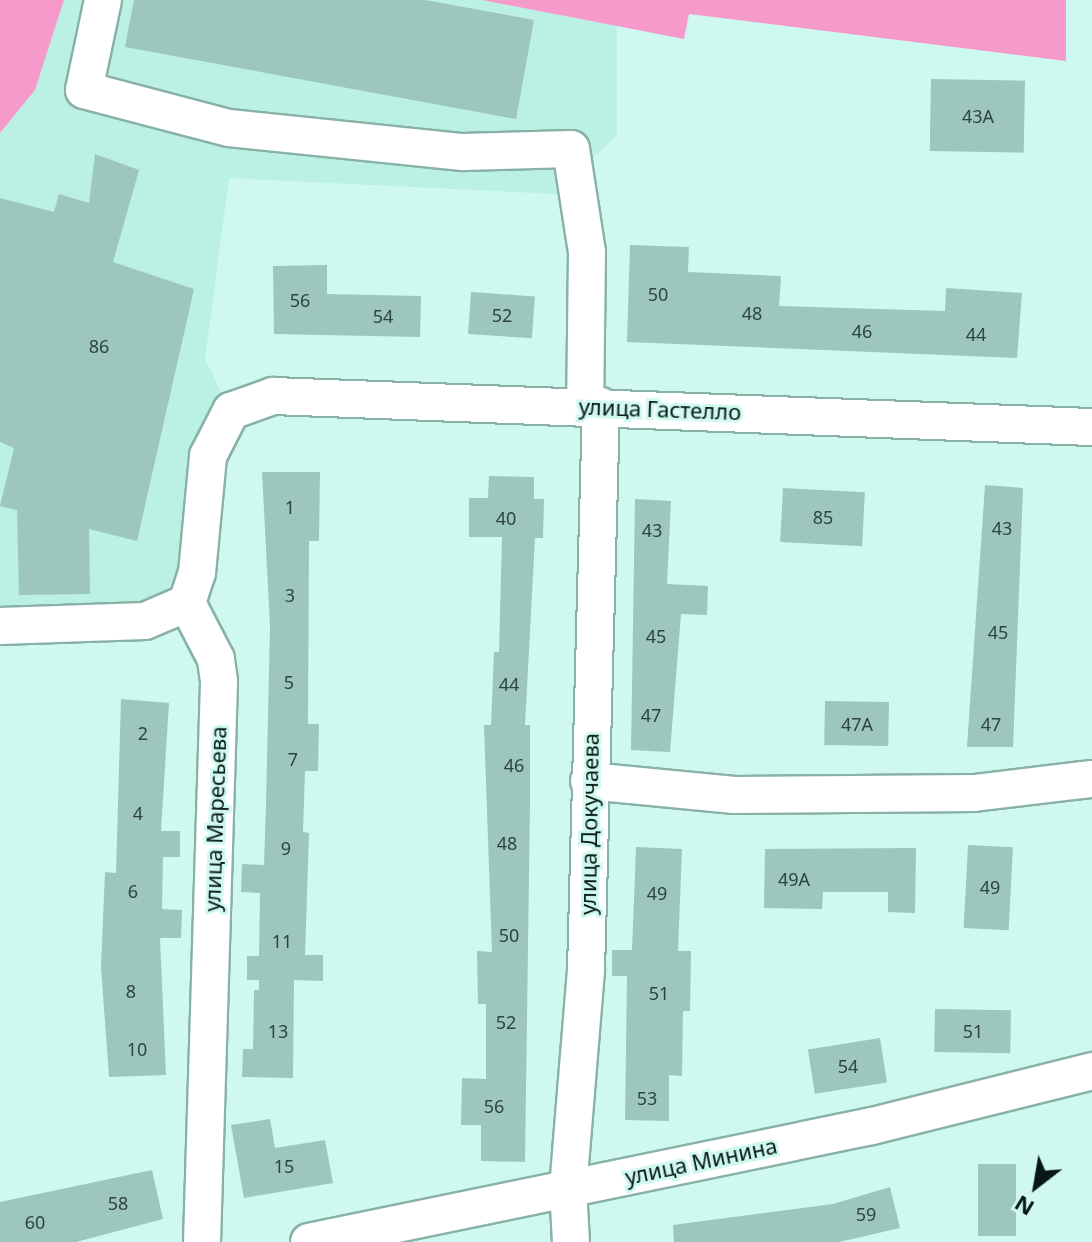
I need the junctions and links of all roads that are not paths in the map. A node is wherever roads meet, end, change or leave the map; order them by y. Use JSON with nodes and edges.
{"nodes":[{"id":1,"x":103,"y":0,"type":"edge"},
{"id":2,"x":593,"y":406,"type":"junction"},
{"id":3,"x":1092,"y":427,"type":"edge"},
{"id":4,"x":187,"y":603,"type":"junction"},
{"id":5,"x":0,"y":626,"type":"edge"},
{"id":6,"x":1092,"y":779,"type":"edge"},
{"id":7,"x":589,"y":781,"type":"junction"},
{"id":8,"x":1092,"y":1071,"type":"edge"},
{"id":9,"x":568,"y":1189,"type":"junction"},
{"id":10,"x":202,"y":1242,"type":"edge"},
{"id":11,"x":309,"y":1242,"type":"edge"},
{"id":12,"x":571,"y":1242,"type":"edge"}],
"edges":[{"from":1,"to":2,"type":"street","name":"улица Докучаева"},
{"from":2,"to":3,"type":"street","name":"улица Гастелло"},
{"from":2,"to":4,"type":"street","name":"улица Гастелло"},
{"from":2,"to":7,"type":"street","name":"улица Докучаева"},
{"from":4,"to":5,"type":"street"},
{"from":4,"to":10,"type":"street","name":"улица Маресьева"},
{"from":6,"to":7,"type":"street"},
{"from":7,"to":9,"type":"street","name":"улица Докучаева"},
{"from":8,"to":9,"type":"street","name":"улица Минина"},
{"from":9,"to":11,"type":"street","name":"улица Минина"},
{"from":9,"to":12,"type":"street","name":"улица Докучаева"}]}
